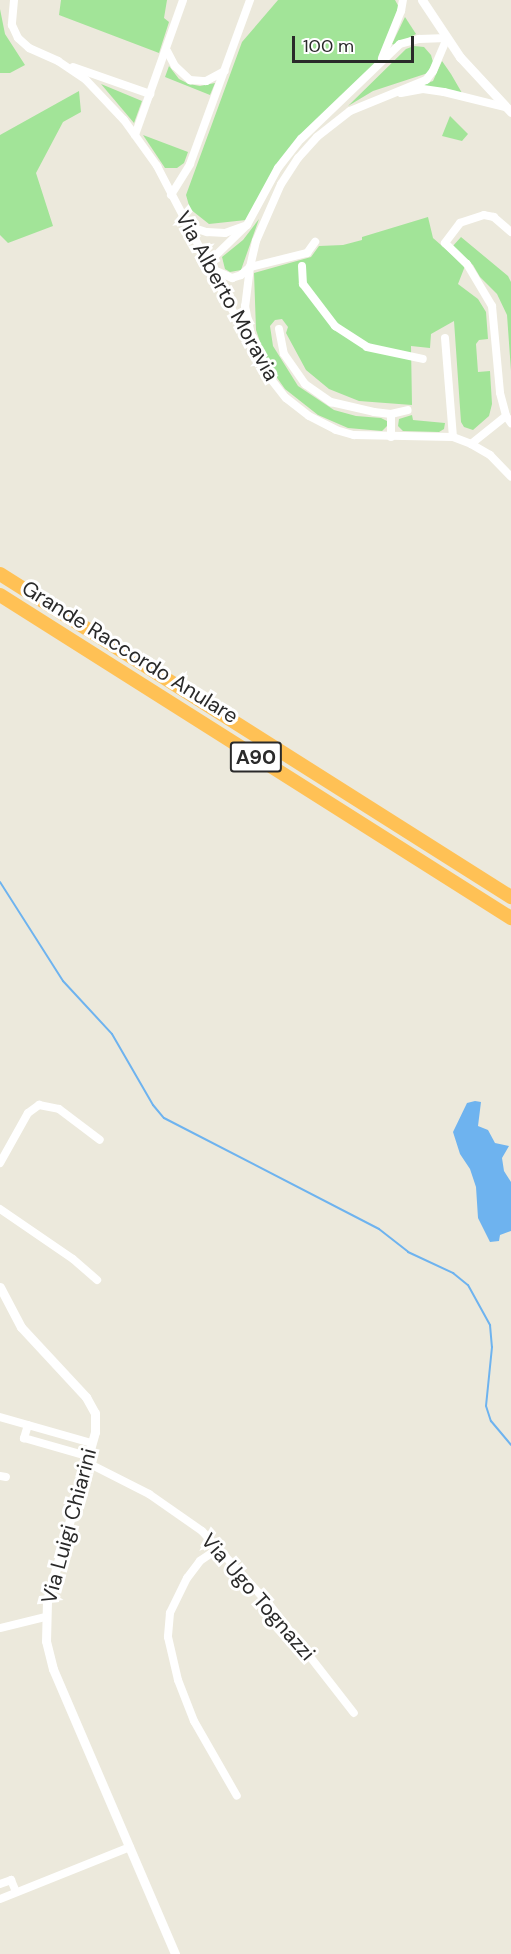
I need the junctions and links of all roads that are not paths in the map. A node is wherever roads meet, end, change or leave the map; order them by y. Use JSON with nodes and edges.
{"nodes":[{"id":1,"x":14,"y":0,"type":"edge"},
{"id":2,"x":183,"y":0,"type":"edge"},
{"id":3,"x":250,"y":0,"type":"edge"},
{"id":4,"x":403,"y":0,"type":"edge"},
{"id":5,"x":422,"y":0,"type":"edge"},
{"id":6,"x":447,"y":38,"type":"junction"},
{"id":7,"x":167,"y":51,"type":"junction"},
{"id":8,"x":58,"y":61,"type":"junction"},
{"id":9,"x":381,"y":61,"type":"junction"},
{"id":10,"x":225,"y":71,"type":"junction"},
{"id":11,"x":150,"y":94,"type":"junction"},
{"id":12,"x":388,"y":95,"type":"junction"},
{"id":13,"x":508,"y":109,"type":"edge"},
{"id":14,"x":135,"y":135,"type":"junction"},
{"id":15,"x":171,"y":195,"type":"junction"},
{"id":16,"x":247,"y":225,"type":"junction"},
{"id":17,"x":188,"y":226,"type":"junction"},
{"id":18,"x":511,"y":232,"type":"edge"},
{"id":19,"x":315,"y":242,"type":"dead end"},
{"id":20,"x":302,"y":266,"type":"dead end"},
{"id":21,"x":250,"y":267,"type":"junction"},
{"id":22,"x":212,"y":270,"type":"junction"},
{"id":23,"x":279,"y":328,"type":"dead end"},
{"id":24,"x":445,"y":338,"type":"dead end"},
{"id":25,"x":255,"y":354,"type":"junction"},
{"id":26,"x":423,"y":359,"type":"dead end"},
{"id":27,"x":408,"y":410,"type":"dead end"},
{"id":28,"x":391,"y":414,"type":"junction"},
{"id":29,"x":506,"y":416,"type":"junction"},
{"id":30,"x":511,"y":423,"type":"edge"},
{"id":31,"x":391,"y":437,"type":"junction"},
{"id":32,"x":453,"y":438,"type":"junction"},
{"id":33,"x":471,"y":444,"type":"junction"},
{"id":34,"x":511,"y":477,"type":"edge"},
{"id":35,"x":0,"y":574,"type":"edge"},
{"id":36,"x":0,"y":595,"type":"edge"},
{"id":37,"x":511,"y":897,"type":"edge"},
{"id":38,"x":511,"y":918,"type":"edge"},
{"id":39,"x":100,"y":1140,"type":"dead end"},
{"id":40,"x":0,"y":1163,"type":"edge"},
{"id":41,"x":0,"y":1209,"type":"edge"},
{"id":42,"x":97,"y":1280,"type":"dead end"},
{"id":43,"x":0,"y":1287,"type":"edge"},
{"id":44,"x":0,"y":1417,"type":"edge"},
{"id":45,"x":28,"y":1425,"type":"junction"},
{"id":46,"x":92,"y":1443,"type":"junction"},
{"id":47,"x":87,"y":1459,"type":"junction"},
{"id":48,"x":219,"y":1548,"type":"junction"},
{"id":49,"x":45,"y":1617,"type":"junction"},
{"id":50,"x":0,"y":1628,"type":"edge"},
{"id":51,"x":354,"y":1713,"type":"dead end"},
{"id":52,"x":237,"y":1796,"type":"dead end"},
{"id":53,"x":130,"y":1847,"type":"junction"},
{"id":54,"x":1,"y":1883,"type":"edge"},
{"id":55,"x":16,"y":1892,"type":"junction"},
{"id":56,"x":0,"y":1899,"type":"edge"},
{"id":57,"x":175,"y":1954,"type":"edge"}],
"edges":[{"from":1,"to":8,"type":"street","name":"Via Alberto Moravia"},
{"from":2,"to":7,"type":"street"},
{"from":3,"to":10,"type":"street","name":"Via Alberto Moravia"},
{"from":4,"to":9,"type":"street"},
{"from":5,"to":6,"type":"street"},
{"from":6,"to":9,"type":"street"},
{"from":6,"to":12,"type":"street"},
{"from":6,"to":13,"type":"street"},
{"from":7,"to":10,"type":"street"},
{"from":7,"to":11,"type":"street"},
{"from":8,"to":11,"type":"street"},
{"from":8,"to":14,"type":"street","name":"Via Alberto Moravia"},
{"from":9,"to":16,"type":"street"},
{"from":10,"to":15,"type":"street","name":"Via Alberto Moravia"},
{"from":11,"to":14,"type":"street"},
{"from":12,"to":13,"type":"street"},
{"from":12,"to":21,"type":"street"},
{"from":14,"to":15,"type":"street","name":"Via Alberto Moravia"},
{"from":15,"to":17,"type":"street","name":"Via Alberto Moravia"},
{"from":16,"to":17,"type":"street"},
{"from":16,"to":22,"type":"street"},
{"from":17,"to":22,"type":"street","name":"Via Alberto Moravia"},
{"from":18,"to":29,"type":"street"},
{"from":19,"to":21,"type":"street"},
{"from":20,"to":26,"type":"street"},
{"from":21,"to":22,"type":"street"},
{"from":21,"to":25,"type":"street"},
{"from":22,"to":25,"type":"street","name":"Via Alberto Moravia"},
{"from":23,"to":28,"type":"street"},
{"from":24,"to":32,"type":"street"},
{"from":25,"to":31,"type":"street","name":"Via Alberto Moravia"},
{"from":27,"to":28,"type":"street"},
{"from":28,"to":31,"type":"street"},
{"from":29,"to":30,"type":"street"},
{"from":29,"to":33,"type":"street"},
{"from":31,"to":32,"type":"street","name":"Via Alberto Moravia"},
{"from":32,"to":33,"type":"street","name":"Via Alberto Moravia"},
{"from":33,"to":34,"type":"street","name":"Via Alberto Moravia"},
{"from":35,"to":37,"type":"highway","name":"Grande Raccordo Anulare","number":"A90"},
{"from":36,"to":38,"type":"highway","name":"Grande Raccordo Anulare","number":"A90"},
{"from":39,"to":40,"type":"street"},
{"from":41,"to":42,"type":"street"},
{"from":43,"to":46,"type":"street","name":"Via Luigi Chiarini"},
{"from":44,"to":45,"type":"street"},
{"from":45,"to":46,"type":"street"},
{"from":45,"to":47,"type":"street","name":"Via Ugo Tognazzi"},
{"from":46,"to":47,"type":"street","name":"Via Luigi Chiarini"},
{"from":47,"to":48,"type":"street","name":"Via Ugo Tognazzi"},
{"from":47,"to":49,"type":"street","name":"Via Luigi Chiarini"},
{"from":48,"to":51,"type":"street","name":"Via Ugo Tognazzi"},
{"from":48,"to":52,"type":"street"},
{"from":49,"to":50,"type":"street"},
{"from":49,"to":53,"type":"street","name":"Via Luigi Chiarini"},
{"from":53,"to":55,"type":"street"},
{"from":53,"to":57,"type":"street","name":"Via Luigi Chiarini"},
{"from":54,"to":55,"type":"street"},
{"from":55,"to":56,"type":"street"}]}
